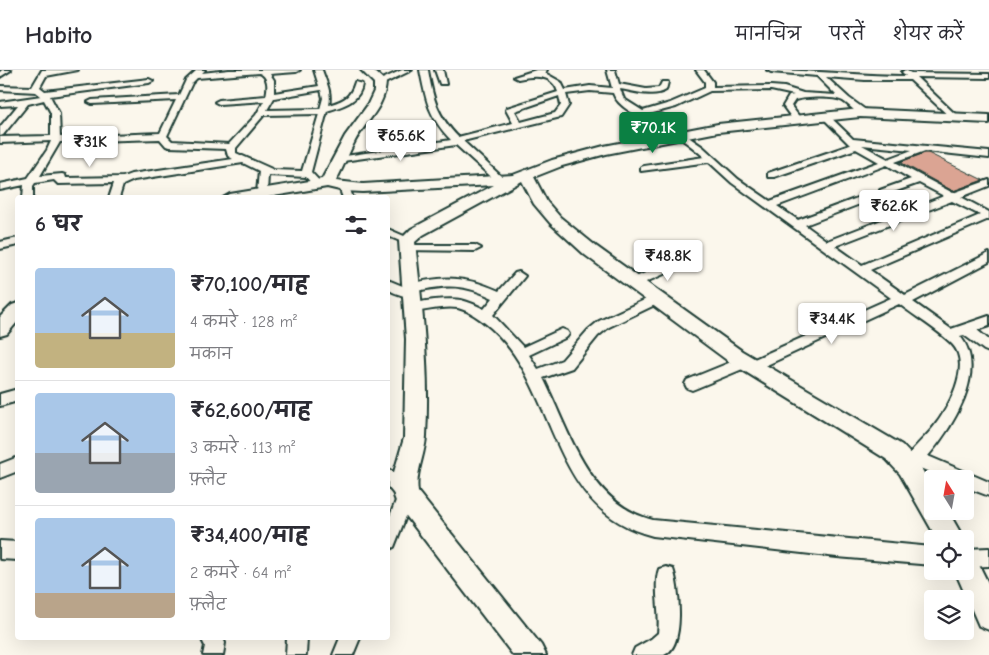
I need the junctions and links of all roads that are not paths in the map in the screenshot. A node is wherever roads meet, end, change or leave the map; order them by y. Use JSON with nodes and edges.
{"nodes":[{"id":1,"x":7,"y":70,"type":"edge"},
{"id":2,"x":74,"y":70,"type":"edge"},
{"id":3,"x":202,"y":70,"type":"edge"},
{"id":4,"x":296,"y":70,"type":"edge"},
{"id":5,"x":318,"y":70,"type":"edge"},
{"id":6,"x":366,"y":70,"type":"edge"},
{"id":7,"x":408,"y":70,"type":"edge"},
{"id":8,"x":424,"y":70,"type":"edge"},
{"id":9,"x":439,"y":70,"type":"edge"},
{"id":10,"x":547,"y":70,"type":"edge"},
{"id":11,"x":611,"y":70,"type":"edge"},
{"id":12,"x":700,"y":70,"type":"edge"},
{"id":13,"x":770,"y":70,"type":"edge"},
{"id":14,"x":985,"y":70,"type":"edge"},
{"id":15,"x":783,"y":71,"type":"edge"},
{"id":16,"x":45,"y":72,"type":"edge"},
{"id":17,"x":264,"y":72,"type":"junction"},
{"id":18,"x":537,"y":72,"type":"junction"},
{"id":19,"x":909,"y":74,"type":"edge"},
{"id":20,"x":0,"y":75,"type":"edge"},
{"id":21,"x":820,"y":75,"type":"junction"},
{"id":22,"x":989,"y":75,"type":"edge"},
{"id":23,"x":194,"y":76,"type":"junction"},
{"id":24,"x":518,"y":77,"type":"dead end"},
{"id":25,"x":149,"y":81,"type":"dead end"},
{"id":26,"x":380,"y":82,"type":"junction"},
{"id":27,"x":443,"y":82,"type":"dead end"},
{"id":28,"x":358,"y":84,"type":"dead end"},
{"id":29,"x":665,"y":84,"type":"dead end"},
{"id":30,"x":325,"y":87,"type":"junction"},
{"id":31,"x":0,"y":88,"type":"edge"},
{"id":32,"x":616,"y":89,"type":"junction"},
{"id":33,"x":709,"y":89,"type":"junction"},
{"id":34,"x":43,"y":93,"type":"junction"},
{"id":35,"x":562,"y":93,"type":"junction"},
{"id":36,"x":802,"y":96,"type":"junction"},
{"id":37,"x":182,"y":97,"type":"junction"},
{"id":38,"x":270,"y":97,"type":"junction"},
{"id":39,"x":844,"y":98,"type":"junction"},
{"id":40,"x":25,"y":102,"type":"junction"},
{"id":41,"x":92,"y":102,"type":"dead end"},
{"id":42,"x":219,"y":102,"type":"dead end"},
{"id":43,"x":0,"y":104,"type":"edge"},
{"id":44,"x":323,"y":111,"type":"junction"},
{"id":45,"x":864,"y":113,"type":"junction"},
{"id":46,"x":261,"y":114,"type":"junction"},
{"id":47,"x":641,"y":114,"type":"junction"},
{"id":48,"x":826,"y":116,"type":"junction"},
{"id":49,"x":952,"y":116,"type":"junction"},
{"id":50,"x":796,"y":119,"type":"junction"},
{"id":51,"x":989,"y":119,"type":"edge"},
{"id":52,"x":519,"y":126,"type":"junction"},
{"id":53,"x":0,"y":133,"type":"edge"},
{"id":54,"x":678,"y":135,"type":"junction"},
{"id":55,"x":163,"y":136,"type":"junction"},
{"id":56,"x":56,"y":139,"type":"junction"},
{"id":57,"x":0,"y":140,"type":"edge"},
{"id":58,"x":458,"y":141,"type":"junction"},
{"id":59,"x":854,"y":143,"type":"junction"},
{"id":60,"x":231,"y":147,"type":"junction"},
{"id":61,"x":925,"y":148,"type":"junction"},
{"id":62,"x":989,"y":155,"type":"edge"},
{"id":63,"x":710,"y":159,"type":"junction"},
{"id":64,"x":243,"y":160,"type":"junction"},
{"id":65,"x":339,"y":160,"type":"junction"},
{"id":66,"x":888,"y":162,"type":"junction"},
{"id":67,"x":264,"y":169,"type":"junction"},
{"id":68,"x":644,"y":169,"type":"dead end"},
{"id":69,"x":306,"y":174,"type":"junction"},
{"id":70,"x":771,"y":174,"type":"dead end"},
{"id":71,"x":513,"y":178,"type":"junction"},
{"id":72,"x":920,"y":179,"type":"junction"},
{"id":73,"x":124,"y":180,"type":"junction"},
{"id":74,"x":989,"y":182,"type":"edge"},
{"id":75,"x":29,"y":184,"type":"junction"},
{"id":76,"x":322,"y":184,"type":"junction"},
{"id":77,"x":0,"y":187,"type":"edge"},
{"id":78,"x":346,"y":192,"type":"edge"},
{"id":79,"x":884,"y":192,"type":"dead end"},
{"id":80,"x":264,"y":194,"type":"edge"},
{"id":81,"x":28,"y":195,"type":"edge"},
{"id":82,"x":115,"y":195,"type":"edge"},
{"id":83,"x":952,"y":196,"type":"junction"},
{"id":84,"x":864,"y":199,"type":"dead end"},
{"id":85,"x":769,"y":204,"type":"junction"},
{"id":86,"x":989,"y":216,"type":"edge"},
{"id":87,"x":797,"y":224,"type":"junction"},
{"id":88,"x":390,"y":233,"type":"edge"},
{"id":89,"x":15,"y":242,"type":"edge"},
{"id":90,"x":407,"y":244,"type":"junction"},
{"id":91,"x":826,"y":245,"type":"junction"},
{"id":92,"x":0,"y":246,"type":"edge"},
{"id":93,"x":475,"y":248,"type":"dead end"},
{"id":94,"x":989,"y":257,"type":"edge"},
{"id":95,"x":690,"y":258,"type":"dead end"},
{"id":96,"x":862,"y":269,"type":"junction"},
{"id":97,"x":519,"y":276,"type":"dead end"},
{"id":98,"x":635,"y":282,"type":"junction"},
{"id":99,"x":390,"y":287,"type":"edge"},
{"id":100,"x":412,"y":296,"type":"junction"},
{"id":101,"x":502,"y":297,"type":"junction"},
{"id":102,"x":657,"y":299,"type":"junction"},
{"id":103,"x":903,"y":300,"type":"junction"},
{"id":104,"x":485,"y":316,"type":"junction"},
{"id":105,"x":989,"y":321,"type":"edge"},
{"id":106,"x":966,"y":329,"type":"junction"},
{"id":107,"x":562,"y":334,"type":"dead end"},
{"id":108,"x":949,"y":335,"type":"junction"},
{"id":109,"x":989,"y":347,"type":"edge"},
{"id":110,"x":520,"y":354,"type":"junction"},
{"id":111,"x":748,"y":364,"type":"junction"},
{"id":112,"x":534,"y":376,"type":"junction"},
{"id":113,"x":692,"y":384,"type":"dead end"},
{"id":114,"x":15,"y":396,"type":"edge"},
{"id":115,"x":0,"y":400,"type":"edge"},
{"id":116,"x":912,"y":462,"type":"junction"},
{"id":117,"x":15,"y":465,"type":"edge"},
{"id":118,"x":936,"y":470,"type":"edge"},
{"id":119,"x":0,"y":472,"type":"edge"},
{"id":120,"x":390,"y":478,"type":"edge"},
{"id":121,"x":974,"y":483,"type":"edge"},
{"id":122,"x":989,"y":489,"type":"edge"},
{"id":123,"x":924,"y":490,"type":"edge"},
{"id":124,"x":406,"y":496,"type":"junction"},
{"id":125,"x":390,"y":536,"type":"edge"},
{"id":126,"x":0,"y":550,"type":"edge"},
{"id":127,"x":15,"y":551,"type":"edge"},
{"id":128,"x":924,"y":555,"type":"edge"},
{"id":129,"x":989,"y":557,"type":"edge"},
{"id":130,"x":974,"y":558,"type":"edge"},
{"id":131,"x":666,"y":576,"type":"dead end"},
{"id":132,"x":972,"y":580,"type":"edge"},
{"id":133,"x":989,"y":616,"type":"edge"},
{"id":134,"x":214,"y":640,"type":"edge"},
{"id":135,"x":298,"y":640,"type":"edge"},
{"id":136,"x":349,"y":640,"type":"edge"},
{"id":137,"x":213,"y":655,"type":"edge"},
{"id":138,"x":296,"y":655,"type":"edge"},
{"id":139,"x":343,"y":655,"type":"edge"},
{"id":140,"x":532,"y":655,"type":"edge"},
{"id":141,"x":642,"y":655,"type":"edge"}],
"edges":[{"from":1,"to":20,"type":"street"},
{"from":2,"to":16,"type":"street"},
{"from":3,"to":23,"type":"street"},
{"from":4,"to":17,"type":"street"},
{"from":5,"to":30,"type":"street"},
{"from":6,"to":26,"type":"street"},
{"from":7,"to":26,"type":"street"},
{"from":8,"to":58,"type":"street"},
{"from":9,"to":27,"type":"street"},
{"from":10,"to":18,"type":"street"},
{"from":11,"to":32,"type":"street"},
{"from":12,"to":33,"type":"street"},
{"from":13,"to":15,"type":"street"},
{"from":14,"to":22,"type":"street"},
{"from":15,"to":21,"type":"street"},
{"from":16,"to":34,"type":"street"},
{"from":17,"to":23,"type":"street"},
{"from":17,"to":38,"type":"street"},
{"from":18,"to":24,"type":"street"},
{"from":18,"to":35,"type":"street"},
{"from":19,"to":21,"type":"street"},
{"from":19,"to":22,"type":"street"},
{"from":19,"to":49,"type":"street"},
{"from":21,"to":39,"type":"street"},
{"from":23,"to":37,"type":"street"},
{"from":25,"to":34,"type":"street"},
{"from":26,"to":65,"type":"street"},
{"from":28,"to":44,"type":"street"},
{"from":29,"to":32,"type":"street"},
{"from":30,"to":38,"type":"street"},
{"from":30,"to":44,"type":"street"},
{"from":31,"to":34,"type":"street"},
{"from":32,"to":35,"type":"street"},
{"from":32,"to":47,"type":"street"},
{"from":33,"to":36,"type":"street"},
{"from":33,"to":47,"type":"street"},
{"from":34,"to":40,"type":"street"},
{"from":34,"to":56,"type":"street"},
{"from":35,"to":52,"type":"street"},
{"from":35,"to":52,"type":"street"},
{"from":36,"to":39,"type":"street"},
{"from":36,"to":50,"type":"street"},
{"from":37,"to":41,"type":"street"},
{"from":37,"to":55,"type":"street"},
{"from":38,"to":42,"type":"street"},
{"from":38,"to":46,"type":"street"},
{"from":39,"to":45,"type":"street"},
{"from":40,"to":43,"type":"street"},
{"from":40,"to":53,"type":"street"},
{"from":44,"to":46,"type":"street"},
{"from":44,"to":69,"type":"street"},
{"from":45,"to":48,"type":"street"},
{"from":45,"to":49,"type":"street"},
{"from":46,"to":60,"type":"street"},
{"from":47,"to":54,"type":"street"},
{"from":48,"to":50,"type":"street"},
{"from":48,"to":59,"type":"street"},
{"from":49,"to":51,"type":"street"},
{"from":50,"to":54,"type":"street"},
{"from":52,"to":58,"type":"street"},
{"from":54,"to":63,"type":"street"},
{"from":54,"to":71,"type":"street"},
{"from":55,"to":56,"type":"street"},
{"from":55,"to":60,"type":"street"},
{"from":56,"to":57,"type":"street"},
{"from":56,"to":75,"type":"street"},
{"from":58,"to":65,"type":"street"},
{"from":58,"to":71,"type":"street"},
{"from":59,"to":61,"type":"street"},
{"from":59,"to":66,"type":"street"},
{"from":59,"to":70,"type":"street"},
{"from":60,"to":64,"type":"street"},
{"from":61,"to":62,"type":"street"},
{"from":61,"to":66,"type":"street"},
{"from":63,"to":68,"type":"street"},
{"from":63,"to":85,"type":"street"},
{"from":64,"to":67,"type":"street"},
{"from":64,"to":73,"type":"street"},
{"from":65,"to":76,"type":"street"},
{"from":66,"to":72,"type":"street"},
{"from":66,"to":85,"type":"street"},
{"from":67,"to":69,"type":"street"},
{"from":67,"to":80,"type":"street"},
{"from":69,"to":76,"type":"street"},
{"from":71,"to":78,"type":"street"},
{"from":71,"to":90,"type":"street"},
{"from":71,"to":98,"type":"street"},
{"from":72,"to":79,"type":"street"},
{"from":72,"to":83,"type":"street"},
{"from":73,"to":75,"type":"street"},
{"from":73,"to":82,"type":"street"},
{"from":74,"to":83,"type":"street"},
{"from":75,"to":77,"type":"street"},
{"from":75,"to":81,"type":"street"},
{"from":76,"to":78,"type":"street"},
{"from":76,"to":80,"type":"street"},
{"from":83,"to":86,"type":"street"},
{"from":83,"to":91,"type":"street"},
{"from":84,"to":87,"type":"street"},
{"from":85,"to":87,"type":"street"},
{"from":86,"to":96,"type":"street"},
{"from":87,"to":91,"type":"street"},
{"from":88,"to":90,"type":"street"},
{"from":89,"to":92,"type":"street"},
{"from":90,"to":93,"type":"street"},
{"from":90,"to":100,"type":"street"},
{"from":91,"to":96,"type":"street"},
{"from":94,"to":103,"type":"street"},
{"from":95,"to":98,"type":"street"},
{"from":96,"to":103,"type":"street"},
{"from":97,"to":101,"type":"street"},
{"from":98,"to":102,"type":"street"},
{"from":99,"to":100,"type":"street"},
{"from":100,"to":101,"type":"street"},
{"from":100,"to":104,"type":"street"},
{"from":100,"to":124,"type":"street"},
{"from":101,"to":104,"type":"street"},
{"from":102,"to":111,"type":"street"},
{"from":102,"to":112,"type":"street"},
{"from":103,"to":108,"type":"street"},
{"from":103,"to":111,"type":"street"},
{"from":104,"to":110,"type":"street"},
{"from":105,"to":106,"type":"street"},
{"from":106,"to":108,"type":"street"},
{"from":106,"to":109,"type":"street"},
{"from":107,"to":110,"type":"street"},
{"from":108,"to":116,"type":"street"},
{"from":110,"to":112,"type":"street"},
{"from":111,"to":113,"type":"street"},
{"from":111,"to":116,"type":"street"},
{"from":112,"to":128,"type":"street"},
{"from":114,"to":115,"type":"street"},
{"from":116,"to":118,"type":"street"},
{"from":116,"to":123,"type":"street"},
{"from":117,"to":119,"type":"street"},
{"from":120,"to":124,"type":"street"},
{"from":121,"to":122,"type":"street"},
{"from":124,"to":125,"type":"street"},
{"from":124,"to":140,"type":"street"},
{"from":126,"to":127,"type":"street"},
{"from":129,"to":130,"type":"street"},
{"from":131,"to":141,"type":"street"},
{"from":132,"to":133,"type":"street"},
{"from":134,"to":137,"type":"street"},
{"from":135,"to":138,"type":"street"},
{"from":136,"to":139,"type":"street"}]}
